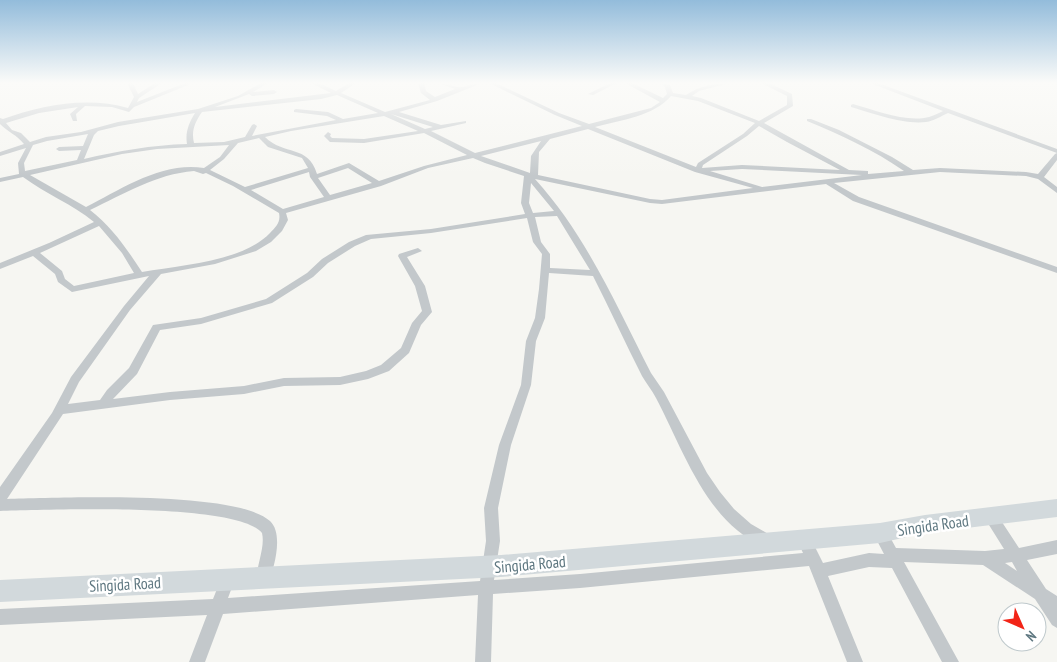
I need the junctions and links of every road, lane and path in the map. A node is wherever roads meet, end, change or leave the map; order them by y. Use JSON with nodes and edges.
{"nodes":[{"id":1,"x":27,"y":114,"type":"edge"},
{"id":2,"x":72,"y":114,"type":"edge"},
{"id":3,"x":126,"y":114,"type":"edge"},
{"id":4,"x":178,"y":114,"type":"edge"},
{"id":5,"x":198,"y":114,"type":"edge"},
{"id":6,"x":327,"y":114,"type":"edge"},
{"id":7,"x":382,"y":114,"type":"edge"},
{"id":8,"x":389,"y":114,"type":"edge"},
{"id":9,"x":393,"y":114,"type":"edge"},
{"id":10,"x":561,"y":114,"type":"edge"},
{"id":11,"x":636,"y":114,"type":"edge"},
{"id":12,"x":738,"y":114,"type":"edge"},
{"id":13,"x":776,"y":114,"type":"edge"},
{"id":14,"x":885,"y":114,"type":"edge"},
{"id":15,"x":941,"y":114,"type":"edge"},
{"id":16,"x":956,"y":114,"type":"edge"},
{"id":17,"x":75,"y":120,"type":"dead end"},
{"id":18,"x":808,"y":120,"type":"dead end"},
{"id":19,"x":1,"y":121,"type":"edge"},
{"id":20,"x":338,"y":121,"type":"junction"},
{"id":21,"x":464,"y":122,"type":"dead end"},
{"id":22,"x":759,"y":123,"type":"junction"},
{"id":23,"x":116,"y":125,"type":"junction"},
{"id":24,"x":254,"y":126,"type":"dead end"},
{"id":25,"x":439,"y":127,"type":"junction"},
{"id":26,"x":590,"y":127,"type":"junction"},
{"id":27,"x":95,"y":131,"type":"junction"},
{"id":28,"x":427,"y":132,"type":"junction"},
{"id":29,"x":328,"y":134,"type":"dead end"},
{"id":30,"x":260,"y":136,"type":"junction"},
{"id":31,"x":550,"y":137,"type":"junction"},
{"id":32,"x":247,"y":139,"type":"junction"},
{"id":33,"x":234,"y":142,"type":"junction"},
{"id":34,"x":29,"y":144,"type":"junction"},
{"id":35,"x":525,"y":144,"type":"junction"},
{"id":36,"x":191,"y":146,"type":"junction"},
{"id":37,"x":85,"y":148,"type":"junction"},
{"id":38,"x":536,"y":148,"type":"junction"},
{"id":39,"x":59,"y":149,"type":"dead end"},
{"id":40,"x":1057,"y":151,"type":"edge"},
{"id":41,"x":0,"y":154,"type":"edge"},
{"id":42,"x":1057,"y":155,"type":"edge"},
{"id":43,"x":474,"y":157,"type":"junction"},
{"id":44,"x":80,"y":160,"type":"junction"},
{"id":45,"x":312,"y":169,"type":"junction"},
{"id":46,"x":698,"y":170,"type":"junction"},
{"id":47,"x":1,"y":171,"type":"dead end"},
{"id":48,"x":205,"y":171,"type":"junction"},
{"id":49,"x":848,"y":171,"type":"junction"},
{"id":50,"x":711,"y":173,"type":"junction"},
{"id":51,"x":912,"y":173,"type":"junction"},
{"id":52,"x":23,"y":174,"type":"junction"},
{"id":53,"x":878,"y":175,"type":"junction"},
{"id":54,"x":531,"y":176,"type":"junction"},
{"id":55,"x":314,"y":177,"type":"junction"},
{"id":56,"x":1040,"y":177,"type":"junction"},
{"id":57,"x":857,"y":178,"type":"junction"},
{"id":58,"x":0,"y":180,"type":"edge"},
{"id":59,"x":828,"y":182,"type":"junction"},
{"id":60,"x":378,"y":184,"type":"junction"},
{"id":61,"x":762,"y":189,"type":"junction"},
{"id":62,"x":243,"y":190,"type":"junction"},
{"id":63,"x":1057,"y":191,"type":"edge"},
{"id":64,"x":720,"y":194,"type":"junction"},
{"id":65,"x":329,"y":199,"type":"junction"},
{"id":66,"x":85,"y":210,"type":"junction"},
{"id":67,"x":282,"y":212,"type":"junction"},
{"id":68,"x":561,"y":213,"type":"junction"},
{"id":69,"x":531,"y":215,"type":"junction"},
{"id":70,"x":100,"y":222,"type":"junction"},
{"id":71,"x":418,"y":251,"type":"dead end"},
{"id":72,"x":33,"y":252,"type":"junction"},
{"id":73,"x":0,"y":266,"type":"edge"},
{"id":74,"x":545,"y":270,"type":"junction"},
{"id":75,"x":1057,"y":270,"type":"edge"},
{"id":76,"x":158,"y":272,"type":"junction"},
{"id":77,"x":596,"y":273,"type":"junction"},
{"id":78,"x":140,"y":275,"type":"junction"},
{"id":79,"x":104,"y":404,"type":"junction"},
{"id":80,"x":58,"y":410,"type":"junction"},
{"id":81,"x":0,"y":498,"type":"edge"},
{"id":82,"x":0,"y":505,"type":"edge"},
{"id":83,"x":1057,"y":508,"type":"edge"},
{"id":84,"x":991,"y":517,"type":"junction"},
{"id":85,"x":880,"y":533,"type":"junction"},
{"id":86,"x":773,"y":543,"type":"junction"},
{"id":87,"x":1057,"y":547,"type":"edge"},
{"id":88,"x":1016,"y":555,"type":"junction"},
{"id":89,"x":812,"y":557,"type":"junction"},
{"id":90,"x":894,"y":558,"type":"junction"},
{"id":91,"x":985,"y":558,"type":"junction"},
{"id":92,"x":486,"y":577,"type":"junction"},
{"id":93,"x":264,"y":578,"type":"junction"},
{"id":94,"x":228,"y":579,"type":"junction"},
{"id":95,"x":0,"y":591,"type":"edge"},
{"id":96,"x":1040,"y":594,"type":"junction"},
{"id":97,"x":218,"y":605,"type":"junction"},
{"id":98,"x":1057,"y":605,"type":"edge"},
{"id":99,"x":0,"y":617,"type":"edge"},
{"id":100,"x":1057,"y":620,"type":"edge"},
{"id":101,"x":197,"y":662,"type":"edge"},
{"id":102,"x":483,"y":662,"type":"edge"},
{"id":103,"x":856,"y":662,"type":"edge"},
{"id":104,"x":951,"y":662,"type":"edge"}],
"edges":[{"from":1,"to":19,"type":"street"},
{"from":2,"to":17,"type":"street"},
{"from":3,"to":23,"type":"street"},
{"from":4,"to":23,"type":"street"},
{"from":5,"to":36,"type":"street"},
{"from":6,"to":20,"type":"street"},
{"from":7,"to":20,"type":"street"},
{"from":8,"to":28,"type":"street"},
{"from":9,"to":25,"type":"street"},
{"from":10,"to":26,"type":"street"},
{"from":11,"to":26,"type":"street"},
{"from":12,"to":22,"type":"street"},
{"from":13,"to":22,"type":"street"},
{"from":14,"to":15,"type":"street"},
{"from":16,"to":40,"type":"street"},
{"from":18,"to":51,"type":"street"},
{"from":19,"to":34,"type":"street"},
{"from":20,"to":30,"type":"street"},
{"from":21,"to":25,"type":"street"},
{"from":22,"to":46,"type":"street"},
{"from":22,"to":49,"type":"street"},
{"from":23,"to":27,"type":"street"},
{"from":24,"to":32,"type":"street"},
{"from":25,"to":28,"type":"street"},
{"from":26,"to":31,"type":"street"},
{"from":26,"to":46,"type":"street"},
{"from":27,"to":34,"type":"street"},
{"from":27,"to":37,"type":"street"},
{"from":28,"to":29,"type":"street"},
{"from":28,"to":43,"type":"street"},
{"from":30,"to":32,"type":"street"},
{"from":30,"to":45,"type":"street"},
{"from":31,"to":35,"type":"street"},
{"from":31,"to":38,"type":"street"},
{"from":32,"to":33,"type":"street"},
{"from":33,"to":36,"type":"street"},
{"from":33,"to":48,"type":"street"},
{"from":34,"to":41,"type":"street"},
{"from":34,"to":52,"type":"street"},
{"from":35,"to":38,"type":"street"},
{"from":35,"to":43,"type":"street"},
{"from":36,"to":44,"type":"street"},
{"from":37,"to":39,"type":"street"},
{"from":37,"to":44,"type":"street"},
{"from":38,"to":54,"type":"street"},
{"from":42,"to":56,"type":"street"},
{"from":43,"to":54,"type":"street"},
{"from":43,"to":60,"type":"street"},
{"from":44,"to":52,"type":"street"},
{"from":45,"to":55,"type":"street"},
{"from":45,"to":62,"type":"street"},
{"from":46,"to":49,"type":"street"},
{"from":46,"to":50,"type":"street"},
{"from":47,"to":58,"type":"street"},
{"from":48,"to":62,"type":"street"},
{"from":48,"to":66,"type":"street"},
{"from":49,"to":53,"type":"street"},
{"from":49,"to":57,"type":"street"},
{"from":50,"to":61,"type":"street"},
{"from":50,"to":64,"type":"street"},
{"from":51,"to":53,"type":"street"},
{"from":51,"to":56,"type":"street"},
{"from":52,"to":58,"type":"street"},
{"from":52,"to":66,"type":"street"},
{"from":53,"to":57,"type":"street"},
{"from":54,"to":64,"type":"street"},
{"from":54,"to":68,"type":"street"},
{"from":54,"to":69,"type":"street"},
{"from":55,"to":60,"type":"street"},
{"from":55,"to":65,"type":"street"},
{"from":56,"to":63,"type":"street"},
{"from":57,"to":59,"type":"street"},
{"from":59,"to":61,"type":"street"},
{"from":59,"to":75,"type":"street"},
{"from":60,"to":65,"type":"street"},
{"from":61,"to":64,"type":"street"},
{"from":62,"to":67,"type":"street"},
{"from":65,"to":67,"type":"street"},
{"from":66,"to":70,"type":"street"},
{"from":67,"to":76,"type":"street"},
{"from":68,"to":69,"type":"street"},
{"from":68,"to":77,"type":"street"},
{"from":69,"to":74,"type":"street"},
{"from":69,"to":79,"type":"street"},
{"from":70,"to":72,"type":"street"},
{"from":70,"to":78,"type":"street"},
{"from":71,"to":79,"type":"street"},
{"from":72,"to":73,"type":"street"},
{"from":72,"to":78,"type":"street"},
{"from":74,"to":77,"type":"street"},
{"from":74,"to":92,"type":"street"},
{"from":76,"to":78,"type":"street"},
{"from":76,"to":80,"type":"street"},
{"from":77,"to":86,"type":"street"},
{"from":79,"to":80,"type":"street"},
{"from":80,"to":81,"type":"street"},
{"from":82,"to":93,"type":"street"},
{"from":83,"to":84,"type":"highway","name":"Singida Road"},
{"from":84,"to":85,"type":"highway","name":"Singida Road"},
{"from":84,"to":88,"type":"street"},
{"from":85,"to":89,"type":"highway","name":"Singida Road"},
{"from":85,"to":90,"type":"street"},
{"from":86,"to":89,"type":"highway","name":"Singida Road"},
{"from":86,"to":92,"type":"highway","name":"Singida Road"},
{"from":87,"to":88,"type":"street"},
{"from":88,"to":91,"type":"street"},
{"from":88,"to":96,"type":"street"},
{"from":89,"to":90,"type":"street"},
{"from":89,"to":92,"type":"street"},
{"from":89,"to":103,"type":"street"},
{"from":90,"to":91,"type":"street"},
{"from":90,"to":104,"type":"street"},
{"from":91,"to":96,"type":"street"},
{"from":92,"to":93,"type":"highway","name":"Singida Road"},
{"from":92,"to":97,"type":"street"},
{"from":92,"to":102,"type":"street"},
{"from":93,"to":94,"type":"highway","name":"Singida Road"},
{"from":94,"to":95,"type":"highway","name":"Singida Road"},
{"from":94,"to":97,"type":"street"},
{"from":96,"to":98,"type":"street"},
{"from":96,"to":100,"type":"street"},
{"from":97,"to":99,"type":"street"},
{"from":97,"to":101,"type":"street"}]}
